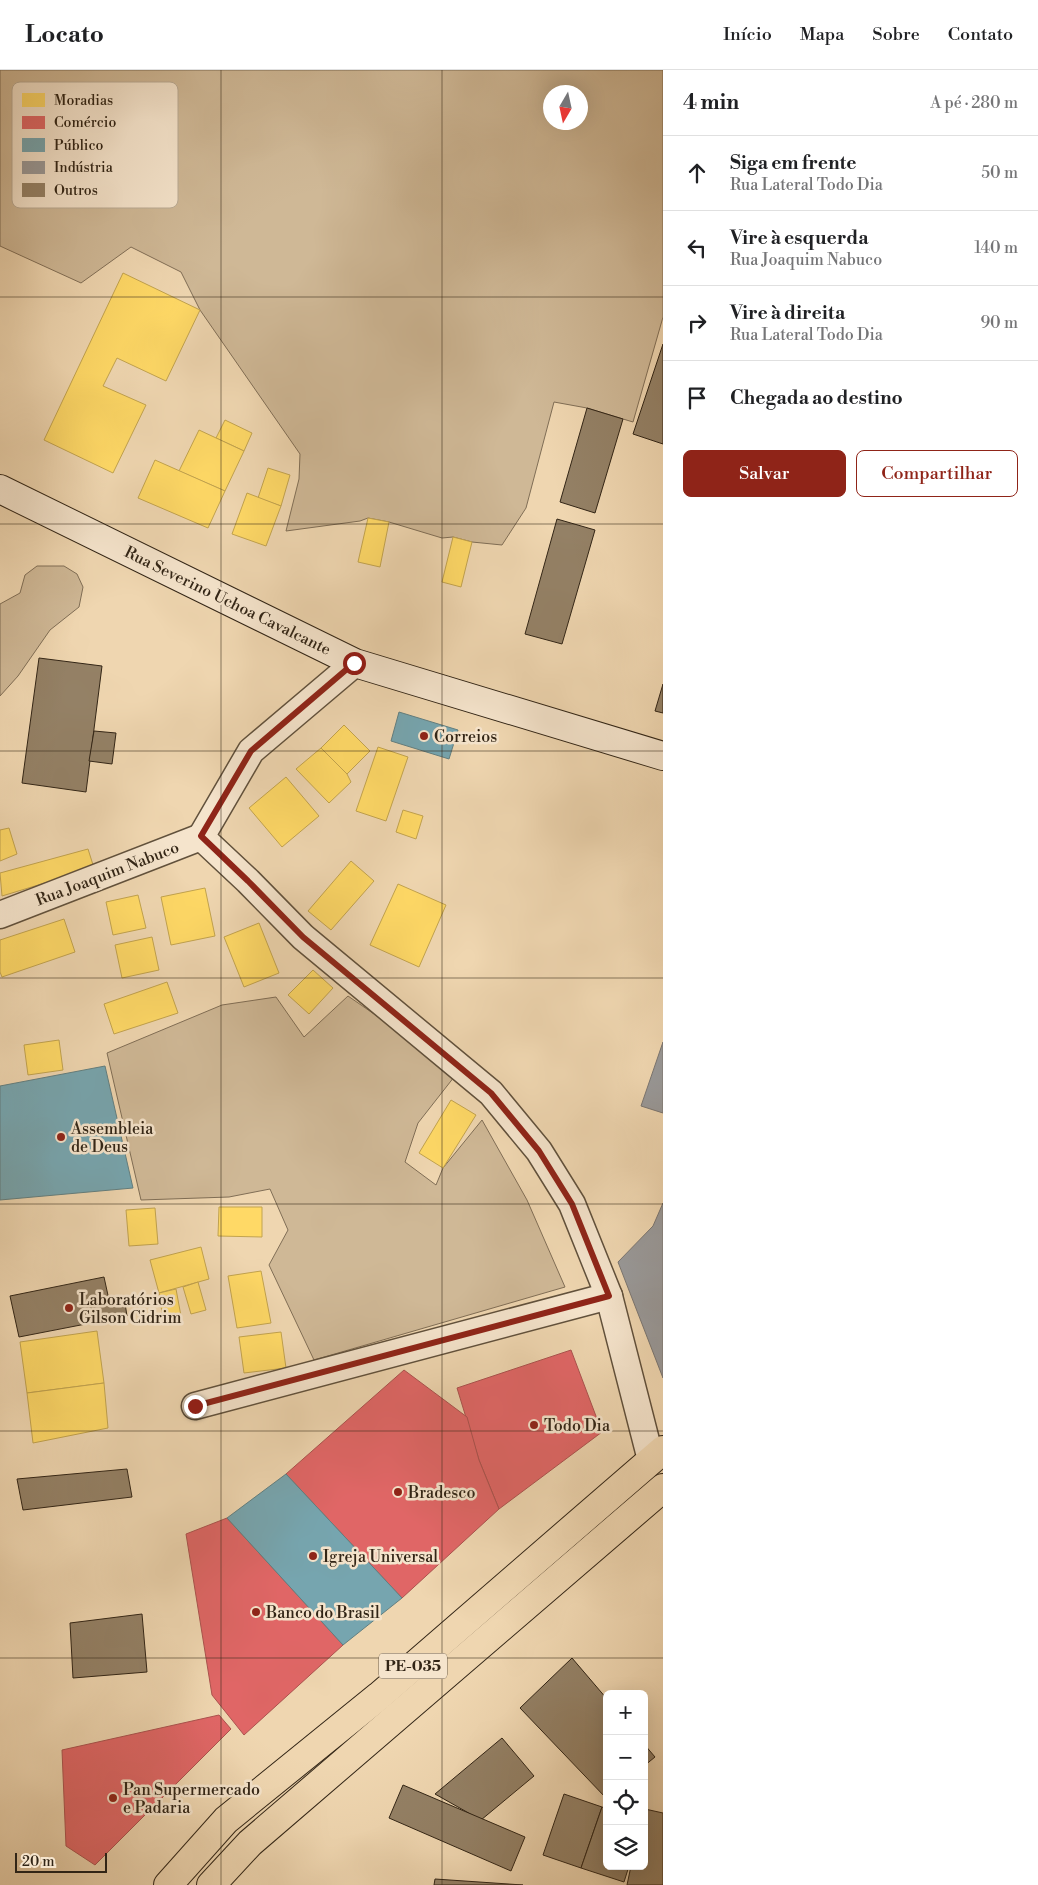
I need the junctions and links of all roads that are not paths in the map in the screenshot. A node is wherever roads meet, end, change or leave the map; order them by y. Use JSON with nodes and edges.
{"nodes":[{"id":1,"x":0,"y":489,"type":"edge"},
{"id":2,"x":354,"y":663,"type":"junction"},
{"id":3,"x":663,"y":756,"type":"edge"},
{"id":4,"x":201,"y":836,"type":"junction"},
{"id":5,"x":0,"y":914,"type":"edge"},
{"id":6,"x":609,"y":1296,"type":"junction"},
{"id":7,"x":195,"y":1406,"type":"dead end"},
{"id":8,"x":657,"y":1455,"type":"edge"},
{"id":9,"x":663,"y":1488,"type":"edge"},
{"id":10,"x":168,"y":1885,"type":"edge"},
{"id":11,"x":211,"y":1885,"type":"edge"}],
"edges":[{"from":1,"to":2,"type":"main road","name":"Rua Severino Uchoa Cavalcante"},
{"from":2,"to":3,"type":"main road","name":"Rua Severino Uchoa Cavalcante"},
{"from":2,"to":4,"type":"street"},
{"from":4,"to":5,"type":"street","name":"Rua Joaquim Nabuco"},
{"from":4,"to":6,"type":"street"},
{"from":6,"to":7,"type":"street"},
{"from":6,"to":8,"type":"street"},
{"from":8,"to":10,"type":"main road","number":"PE-035"},
{"from":9,"to":11,"type":"main road","number":"PE-035"}]}
